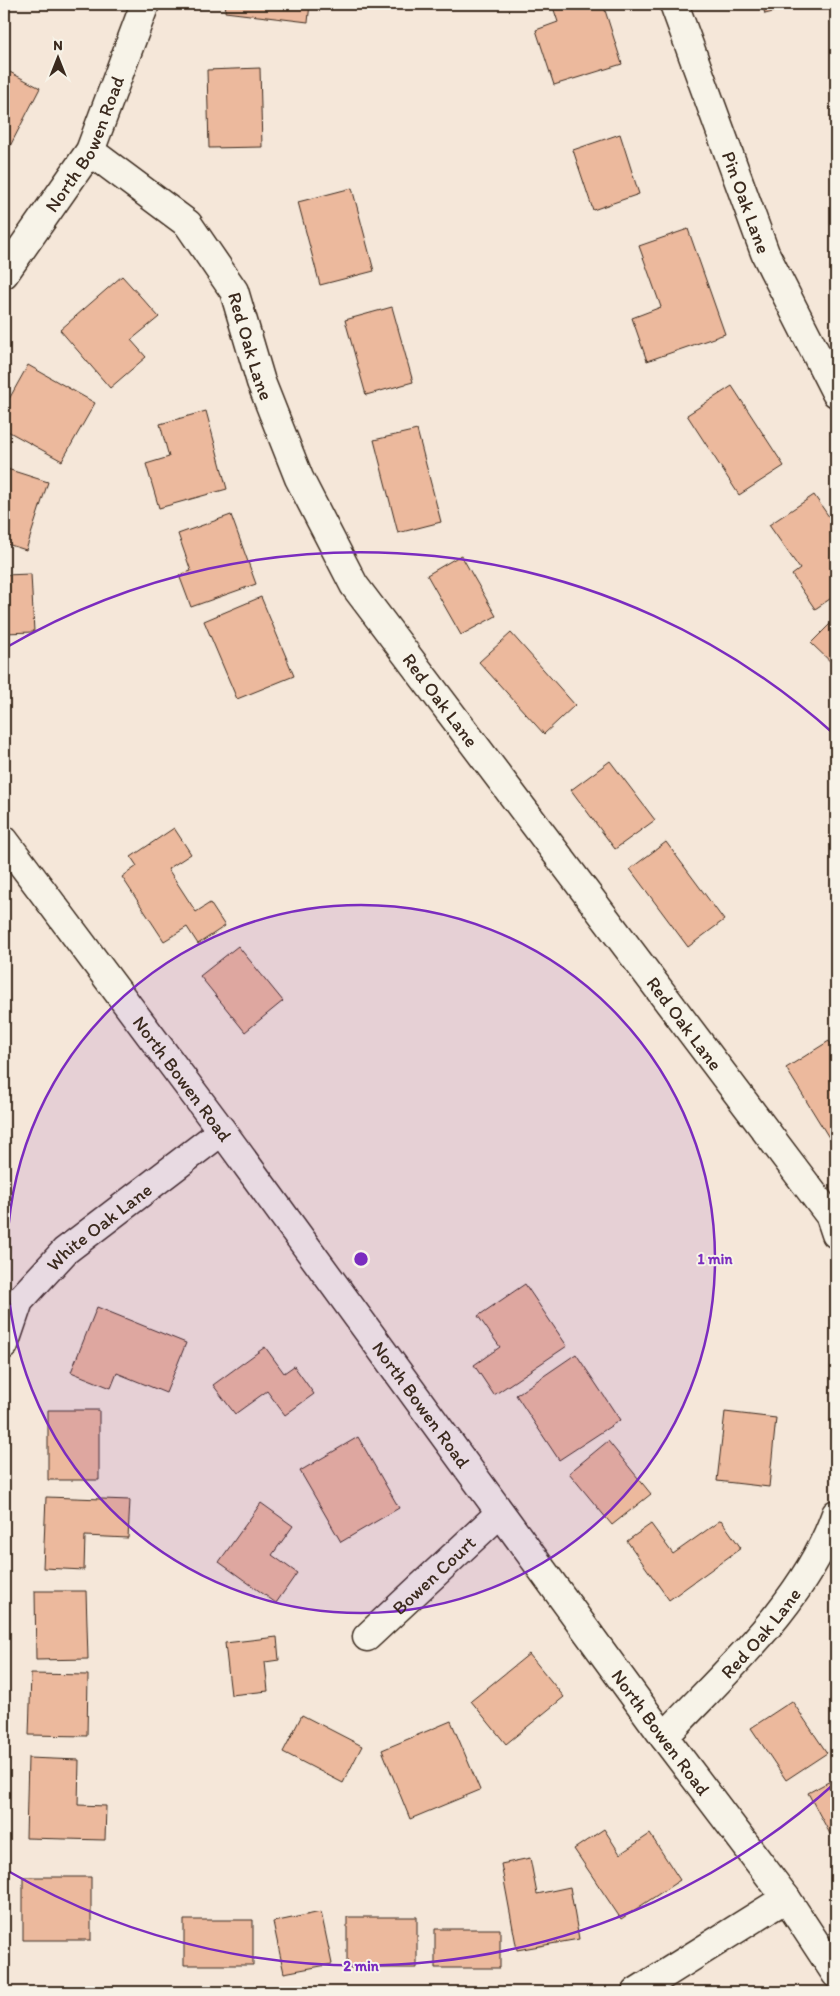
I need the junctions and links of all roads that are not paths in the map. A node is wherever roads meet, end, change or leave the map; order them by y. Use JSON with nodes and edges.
{"nodes":[{"id":1,"x":145,"y":4,"type":"edge"},
{"id":2,"x":674,"y":4,"type":"edge"},
{"id":3,"x":90,"y":151,"type":"junction"},
{"id":4,"x":4,"y":274,"type":"edge"},
{"id":5,"x":836,"y":393,"type":"edge"},
{"id":6,"x":4,"y":840,"type":"edge"},
{"id":7,"x":222,"y":1131,"type":"junction"},
{"id":8,"x":836,"y":1234,"type":"edge"},
{"id":9,"x":4,"y":1345,"type":"edge"},
{"id":10,"x":500,"y":1513,"type":"junction"},
{"id":11,"x":836,"y":1514,"type":"edge"},
{"id":12,"x":367,"y":1637,"type":"dead end"},
{"id":13,"x":664,"y":1737,"type":"junction"},
{"id":14,"x":786,"y":1898,"type":"junction"},
{"id":15,"x":836,"y":1974,"type":"edge"},
{"id":16,"x":636,"y":1992,"type":"edge"}],
"edges":[{"from":1,"to":3,"type":"street","name":"North Bowen Road"},
{"from":2,"to":5,"type":"street","name":"Pin Oak Lane"},
{"from":3,"to":4,"type":"street","name":"North Bowen Road"},
{"from":3,"to":8,"type":"street","name":"Red Oak Lane"},
{"from":6,"to":7,"type":"street","name":"North Bowen Road"},
{"from":7,"to":9,"type":"street","name":"White Oak Lane"},
{"from":7,"to":10,"type":"street","name":"North Bowen Road"},
{"from":10,"to":12,"type":"street","name":"Bowen Court"},
{"from":10,"to":13,"type":"street","name":"North Bowen Road"},
{"from":11,"to":13,"type":"street","name":"Red Oak Lane"},
{"from":13,"to":14,"type":"street","name":"North Bowen Road"},
{"from":14,"to":15,"type":"street","name":"North Bowen Road"},
{"from":14,"to":16,"type":"street"}]}
